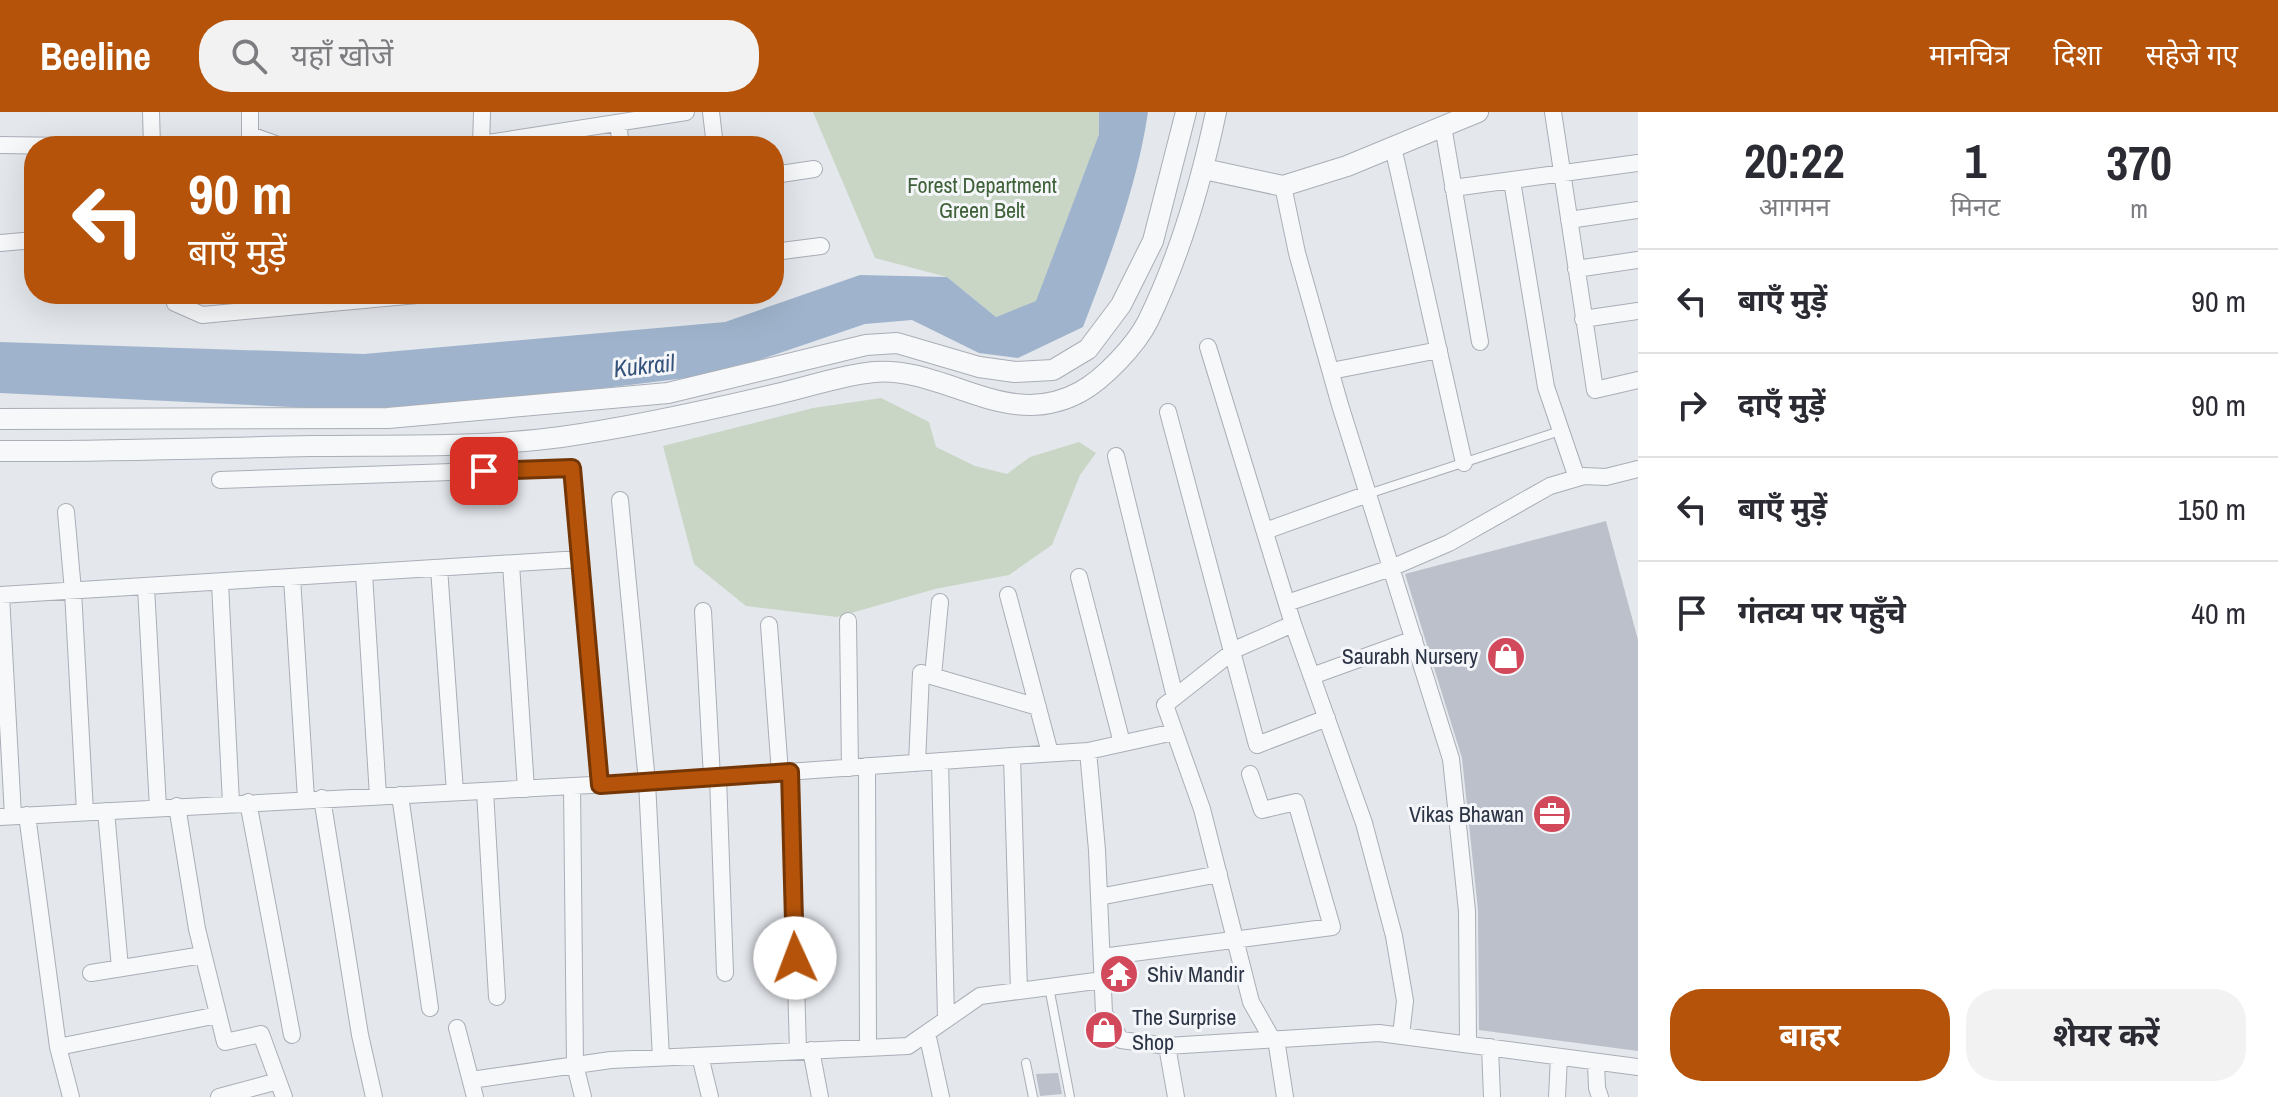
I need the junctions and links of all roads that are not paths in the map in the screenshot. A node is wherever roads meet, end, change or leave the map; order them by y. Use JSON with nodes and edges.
{"nodes":[{"id":1,"x":151,"y":112,"type":"edge"},
{"id":2,"x":250,"y":112,"type":"edge"},
{"id":3,"x":482,"y":112,"type":"edge"},
{"id":4,"x":686,"y":112,"type":"edge"},
{"id":5,"x":711,"y":112,"type":"edge"},
{"id":6,"x":1186,"y":112,"type":"edge"},
{"id":7,"x":1216,"y":112,"type":"edge"},
{"id":8,"x":1478,"y":112,"type":"edge"},
{"id":9,"x":1553,"y":112,"type":"edge"},
{"id":10,"x":618,"y":123,"type":"junction"},
{"id":11,"x":1443,"y":126,"type":"junction"},
{"id":12,"x":152,"y":136,"type":"edge"},
{"id":13,"x":250,"y":136,"type":"edge"},
{"id":14,"x":482,"y":136,"type":"edge"},
{"id":15,"x":556,"y":136,"type":"edge"},
{"id":16,"x":620,"y":136,"type":"edge"},
{"id":17,"x":714,"y":136,"type":"edge"},
{"id":18,"x":0,"y":145,"type":"edge"},
{"id":19,"x":24,"y":145,"type":"edge"},
{"id":20,"x":1393,"y":147,"type":"junction"},
{"id":21,"x":1638,"y":163,"type":"edge"},
{"id":22,"x":814,"y":169,"type":"dead end"},
{"id":23,"x":1204,"y":169,"type":"junction"},
{"id":24,"x":784,"y":174,"type":"edge"},
{"id":25,"x":1562,"y":174,"type":"junction"},
{"id":26,"x":1512,"y":181,"type":"junction"},
{"id":27,"x":1283,"y":186,"type":"junction"},
{"id":28,"x":1453,"y":188,"type":"junction"},
{"id":29,"x":1638,"y":210,"type":"edge"},
{"id":30,"x":1569,"y":220,"type":"junction"},
{"id":31,"x":24,"y":241,"type":"edge"},
{"id":32,"x":0,"y":243,"type":"edge"},
{"id":33,"x":821,"y":246,"type":"dead end"},
{"id":34,"x":784,"y":251,"type":"edge"},
{"id":35,"x":1638,"y":260,"type":"edge"},
{"id":36,"x":1576,"y":269,"type":"junction"},
{"id":37,"x":177,"y":304,"type":"edge"},
{"id":38,"x":243,"y":304,"type":"edge"},
{"id":39,"x":1638,"y":311,"type":"edge"},
{"id":40,"x":1583,"y":319,"type":"junction"},
{"id":41,"x":1480,"y":342,"type":"dead end"},
{"id":42,"x":1208,"y":347,"type":"dead end"},
{"id":43,"x":1439,"y":350,"type":"junction"},
{"id":44,"x":1331,"y":371,"type":"junction"},
{"id":45,"x":1638,"y":380,"type":"edge"},
{"id":46,"x":1168,"y":412,"type":"dead end"},
{"id":47,"x":0,"y":419,"type":"edge"},
{"id":48,"x":1561,"y":431,"type":"junction"},
{"id":49,"x":0,"y":451,"type":"edge"},
{"id":50,"x":1116,"y":456,"type":"dead end"},
{"id":51,"x":1464,"y":463,"type":"junction"},
{"id":52,"x":1638,"y":469,"type":"edge"},
{"id":53,"x":1577,"y":478,"type":"junction"},
{"id":54,"x":220,"y":480,"type":"dead end"},
{"id":55,"x":1368,"y":494,"type":"junction"},
{"id":56,"x":620,"y":500,"type":"dead end"},
{"id":57,"x":66,"y":512,"type":"dead end"},
{"id":58,"x":1265,"y":531,"type":"junction"},
{"id":59,"x":580,"y":559,"type":"junction"},
{"id":60,"x":511,"y":564,"type":"junction"},
{"id":61,"x":439,"y":568,"type":"junction"},
{"id":62,"x":1391,"y":568,"type":"junction"},
{"id":63,"x":364,"y":574,"type":"junction"},
{"id":64,"x":1079,"y":577,"type":"dead end"},
{"id":65,"x":292,"y":578,"type":"junction"},
{"id":66,"x":220,"y":583,"type":"junction"},
{"id":67,"x":146,"y":587,"type":"junction"},
{"id":68,"x":73,"y":591,"type":"junction"},
{"id":69,"x":0,"y":595,"type":"edge"},
{"id":70,"x":1008,"y":595,"type":"dead end"},
{"id":71,"x":940,"y":602,"type":"dead end"},
{"id":72,"x":1287,"y":603,"type":"junction"},
{"id":73,"x":703,"y":611,"type":"dead end"},
{"id":74,"x":848,"y":621,"type":"dead end"},
{"id":75,"x":1293,"y":624,"type":"junction"},
{"id":76,"x":769,"y":625,"type":"dead end"},
{"id":77,"x":1414,"y":639,"type":"junction"},
{"id":78,"x":1231,"y":653,"type":"junction"},
{"id":79,"x":933,"y":676,"type":"junction"},
{"id":80,"x":1312,"y":676,"type":"junction"},
{"id":81,"x":1175,"y":697,"type":"junction"},
{"id":82,"x":1038,"y":707,"type":"junction"},
{"id":83,"x":1327,"y":718,"type":"junction"},
{"id":84,"x":1174,"y":732,"type":"junction"},
{"id":85,"x":1122,"y":743,"type":"junction"},
{"id":86,"x":1088,"y":751,"type":"junction"},
{"id":87,"x":1050,"y":753,"type":"junction"},
{"id":88,"x":1012,"y":756,"type":"junction"},
{"id":89,"x":940,"y":761,"type":"junction"},
{"id":90,"x":917,"y":763,"type":"junction"},
{"id":91,"x":867,"y":766,"type":"junction"},
{"id":92,"x":850,"y":768,"type":"junction"},
{"id":93,"x":785,"y":772,"type":"junction"},
{"id":94,"x":1250,"y":774,"type":"dead end"},
{"id":95,"x":715,"y":778,"type":"junction"},
{"id":96,"x":647,"y":782,"type":"junction"},
{"id":97,"x":600,"y":785,"type":"junction"},
{"id":98,"x":572,"y":786,"type":"junction"},
{"id":99,"x":526,"y":789,"type":"junction"},
{"id":100,"x":485,"y":791,"type":"junction"},
{"id":101,"x":455,"y":792,"type":"junction"},
{"id":102,"x":400,"y":795,"type":"junction"},
{"id":103,"x":378,"y":796,"type":"junction"},
{"id":104,"x":314,"y":799,"type":"junction"},
{"id":105,"x":240,"y":803,"type":"junction"},
{"id":106,"x":177,"y":806,"type":"junction"},
{"id":107,"x":158,"y":808,"type":"junction"},
{"id":108,"x":106,"y":811,"type":"junction"},
{"id":109,"x":85,"y":812,"type":"junction"},
{"id":110,"x":13,"y":816,"type":"edge"},
{"id":111,"x":1219,"y":874,"type":"junction"},
{"id":112,"x":1099,"y":897,"type":"junction"},
{"id":113,"x":1235,"y":939,"type":"junction"},
{"id":114,"x":203,"y":955,"type":"junction"},
{"id":115,"x":1102,"y":957,"type":"junction"},
{"id":116,"x":120,"y":968,"type":"junction"},
{"id":117,"x":91,"y":973,"type":"dead end"},
{"id":118,"x":725,"y":973,"type":"dead end"},
{"id":119,"x":1103,"y":980,"type":"junction"},
{"id":120,"x":1049,"y":987,"type":"junction"},
{"id":121,"x":1019,"y":991,"type":"junction"},
{"id":122,"x":497,"y":997,"type":"dead end"},
{"id":123,"x":430,"y":1008,"type":"dead end"},
{"id":124,"x":218,"y":1015,"type":"junction"},
{"id":125,"x":946,"y":1019,"type":"junction"},
{"id":126,"x":457,"y":1028,"type":"dead end"},
{"id":127,"x":927,"y":1033,"type":"junction"},
{"id":128,"x":292,"y":1035,"type":"dead end"},
{"id":129,"x":1401,"y":1035,"type":"junction"},
{"id":130,"x":1274,"y":1039,"type":"junction"},
{"id":131,"x":1468,"y":1044,"type":"junction"},
{"id":132,"x":1167,"y":1046,"type":"junction"},
{"id":133,"x":58,"y":1047,"type":"junction"},
{"id":134,"x":1490,"y":1047,"type":"junction"},
{"id":135,"x":868,"y":1048,"type":"junction"},
{"id":136,"x":805,"y":1051,"type":"junction"},
{"id":137,"x":700,"y":1056,"type":"junction"},
{"id":138,"x":1559,"y":1057,"type":"junction"},
{"id":139,"x":661,"y":1058,"type":"junction"},
{"id":140,"x":1596,"y":1062,"type":"junction"},
{"id":141,"x":1026,"y":1063,"type":"dead end"},
{"id":142,"x":575,"y":1065,"type":"junction"},
{"id":143,"x":1638,"y":1067,"type":"edge"},
{"id":144,"x":281,"y":1089,"type":"edge"},
{"id":145,"x":473,"y":1089,"type":"edge"},
{"id":146,"x":71,"y":1097,"type":"edge"},
{"id":147,"x":219,"y":1097,"type":"edge"},
{"id":148,"x":374,"y":1097,"type":"edge"},
{"id":149,"x":583,"y":1097,"type":"edge"},
{"id":150,"x":710,"y":1097,"type":"edge"},
{"id":151,"x":820,"y":1097,"type":"edge"},
{"id":152,"x":941,"y":1097,"type":"edge"},
{"id":153,"x":1033,"y":1097,"type":"edge"},
{"id":154,"x":1070,"y":1097,"type":"edge"},
{"id":155,"x":1176,"y":1097,"type":"edge"},
{"id":156,"x":1285,"y":1097,"type":"edge"},
{"id":157,"x":1492,"y":1097,"type":"edge"},
{"id":158,"x":1557,"y":1097,"type":"edge"},
{"id":159,"x":1600,"y":1097,"type":"edge"}],
"edges":[{"from":1,"to":12,"type":"street"},
{"from":2,"to":13,"type":"street"},
{"from":3,"to":14,"type":"street"},
{"from":4,"to":10,"type":"street"},
{"from":5,"to":17,"type":"street"},
{"from":6,"to":47,"type":"street"},
{"from":7,"to":23,"type":"street"},
{"from":8,"to":11,"type":"street"},
{"from":9,"to":25,"type":"street"},
{"from":10,"to":15,"type":"street"},
{"from":10,"to":16,"type":"street"},
{"from":11,"to":20,"type":"street"},
{"from":11,"to":28,"type":"street"},
{"from":18,"to":19,"type":"street"},
{"from":20,"to":27,"type":"street"},
{"from":20,"to":43,"type":"street"},
{"from":21,"to":25,"type":"street"},
{"from":22,"to":24,"type":"street"},
{"from":23,"to":27,"type":"street"},
{"from":23,"to":49,"type":"street"},
{"from":25,"to":26,"type":"street"},
{"from":25,"to":30,"type":"street"},
{"from":26,"to":28,"type":"street"},
{"from":26,"to":48,"type":"street"},
{"from":27,"to":44,"type":"street"},
{"from":28,"to":41,"type":"street"},
{"from":29,"to":30,"type":"street"},
{"from":30,"to":36,"type":"street"},
{"from":31,"to":32,"type":"street"},
{"from":33,"to":34,"type":"street"},
{"from":35,"to":36,"type":"street"},
{"from":36,"to":40,"type":"street"},
{"from":37,"to":38,"type":"street"},
{"from":39,"to":40,"type":"street"},
{"from":40,"to":45,"type":"street"},
{"from":42,"to":58,"type":"street"},
{"from":43,"to":44,"type":"street"},
{"from":43,"to":51,"type":"street"},
{"from":44,"to":55,"type":"street"},
{"from":46,"to":78,"type":"street"},
{"from":48,"to":51,"type":"lane"},
{"from":48,"to":53,"type":"street"},
{"from":50,"to":81,"type":"street"},
{"from":51,"to":55,"type":"lane"},
{"from":52,"to":53,"type":"street"},
{"from":53,"to":62,"type":"street"},
{"from":54,"to":59,"type":"street"},
{"from":55,"to":58,"type":"street"},
{"from":55,"to":62,"type":"street"},
{"from":56,"to":96,"type":"street"},
{"from":57,"to":68,"type":"street"},
{"from":58,"to":72,"type":"street"},
{"from":59,"to":60,"type":"street"},
{"from":59,"to":97,"type":"street"},
{"from":60,"to":61,"type":"street"},
{"from":60,"to":99,"type":"street"},
{"from":61,"to":63,"type":"street"},
{"from":61,"to":101,"type":"street"},
{"from":62,"to":72,"type":"street"},
{"from":62,"to":77,"type":"street"},
{"from":63,"to":65,"type":"street"},
{"from":63,"to":103,"type":"street"},
{"from":64,"to":85,"type":"street"},
{"from":65,"to":66,"type":"street"},
{"from":65,"to":104,"type":"street"},
{"from":66,"to":67,"type":"street"},
{"from":66,"to":105,"type":"street"},
{"from":67,"to":68,"type":"street"},
{"from":67,"to":107,"type":"street"},
{"from":68,"to":69,"type":"street"},
{"from":68,"to":109,"type":"street"},
{"from":69,"to":110,"type":"street"},
{"from":70,"to":82,"type":"street"},
{"from":71,"to":79,"type":"street"},
{"from":72,"to":75,"type":"street"},
{"from":73,"to":95,"type":"street"},
{"from":74,"to":92,"type":"street"},
{"from":75,"to":78,"type":"street"},
{"from":75,"to":80,"type":"street"},
{"from":76,"to":93,"type":"street"},
{"from":77,"to":80,"type":"street"},
{"from":77,"to":131,"type":"street"},
{"from":78,"to":81,"type":"street"},
{"from":78,"to":83,"type":"street"},
{"from":79,"to":82,"type":"street"},
{"from":79,"to":90,"type":"street"},
{"from":80,"to":83,"type":"street"},
{"from":81,"to":84,"type":"street"},
{"from":82,"to":87,"type":"street"},
{"from":83,"to":129,"type":"street"},
{"from":84,"to":85,"type":"street"},
{"from":84,"to":111,"type":"street"},
{"from":85,"to":86,"type":"street"},
{"from":86,"to":87,"type":"street"},
{"from":86,"to":112,"type":"street"},
{"from":87,"to":88,"type":"street"},
{"from":88,"to":89,"type":"street"},
{"from":88,"to":121,"type":"street"},
{"from":89,"to":90,"type":"street"},
{"from":89,"to":125,"type":"street"},
{"from":90,"to":91,"type":"street"},
{"from":91,"to":92,"type":"street"},
{"from":91,"to":135,"type":"street"},
{"from":92,"to":93,"type":"street"},
{"from":93,"to":95,"type":"street"},
{"from":93,"to":136,"type":"street"},
{"from":94,"to":113,"type":"street"},
{"from":95,"to":96,"type":"street"},
{"from":95,"to":118,"type":"street"},
{"from":96,"to":97,"type":"street"},
{"from":96,"to":139,"type":"street"},
{"from":97,"to":98,"type":"street"},
{"from":98,"to":99,"type":"street"},
{"from":98,"to":142,"type":"street"},
{"from":99,"to":100,"type":"street"},
{"from":100,"to":101,"type":"street"},
{"from":100,"to":122,"type":"street"},
{"from":101,"to":102,"type":"street"},
{"from":102,"to":103,"type":"street"},
{"from":102,"to":123,"type":"street"},
{"from":103,"to":104,"type":"street"},
{"from":104,"to":105,"type":"street"},
{"from":104,"to":148,"type":"street"},
{"from":105,"to":106,"type":"street"},
{"from":105,"to":128,"type":"street"},
{"from":106,"to":107,"type":"street"},
{"from":106,"to":114,"type":"street"},
{"from":107,"to":108,"type":"street"},
{"from":108,"to":109,"type":"street"},
{"from":108,"to":116,"type":"street"},
{"from":109,"to":110,"type":"street"},
{"from":110,"to":133,"type":"street"},
{"from":111,"to":112,"type":"street"},
{"from":111,"to":113,"type":"street"},
{"from":112,"to":115,"type":"street"},
{"from":113,"to":115,"type":"street"},
{"from":113,"to":130,"type":"street"},
{"from":114,"to":116,"type":"street"},
{"from":114,"to":124,"type":"street"},
{"from":115,"to":119,"type":"street"},
{"from":116,"to":117,"type":"street"},
{"from":119,"to":120,"type":"street"},
{"from":119,"to":132,"type":"street"},
{"from":120,"to":121,"type":"street"},
{"from":120,"to":154,"type":"lane"},
{"from":121,"to":125,"type":"street"},
{"from":124,"to":133,"type":"street"},
{"from":124,"to":144,"type":"street"},
{"from":125,"to":127,"type":"street"},
{"from":126,"to":145,"type":"street"},
{"from":127,"to":135,"type":"street"},
{"from":127,"to":152,"type":"street"},
{"from":129,"to":130,"type":"street"},
{"from":129,"to":131,"type":"street"},
{"from":130,"to":132,"type":"street"},
{"from":130,"to":156,"type":"street"},
{"from":131,"to":134,"type":"street"},
{"from":132,"to":155,"type":"street"},
{"from":133,"to":146,"type":"street"},
{"from":134,"to":138,"type":"street"},
{"from":134,"to":157,"type":"street"},
{"from":135,"to":136,"type":"street"},
{"from":136,"to":137,"type":"street"},
{"from":136,"to":151,"type":"street"},
{"from":137,"to":139,"type":"street"},
{"from":137,"to":150,"type":"street"},
{"from":138,"to":140,"type":"street"},
{"from":138,"to":158,"type":"street"},
{"from":139,"to":142,"type":"street"},
{"from":140,"to":143,"type":"street"},
{"from":140,"to":159,"type":"street"},
{"from":141,"to":153,"type":"lane"},
{"from":142,"to":145,"type":"street"},
{"from":142,"to":149,"type":"street"},
{"from":144,"to":147,"type":"street"}]}
